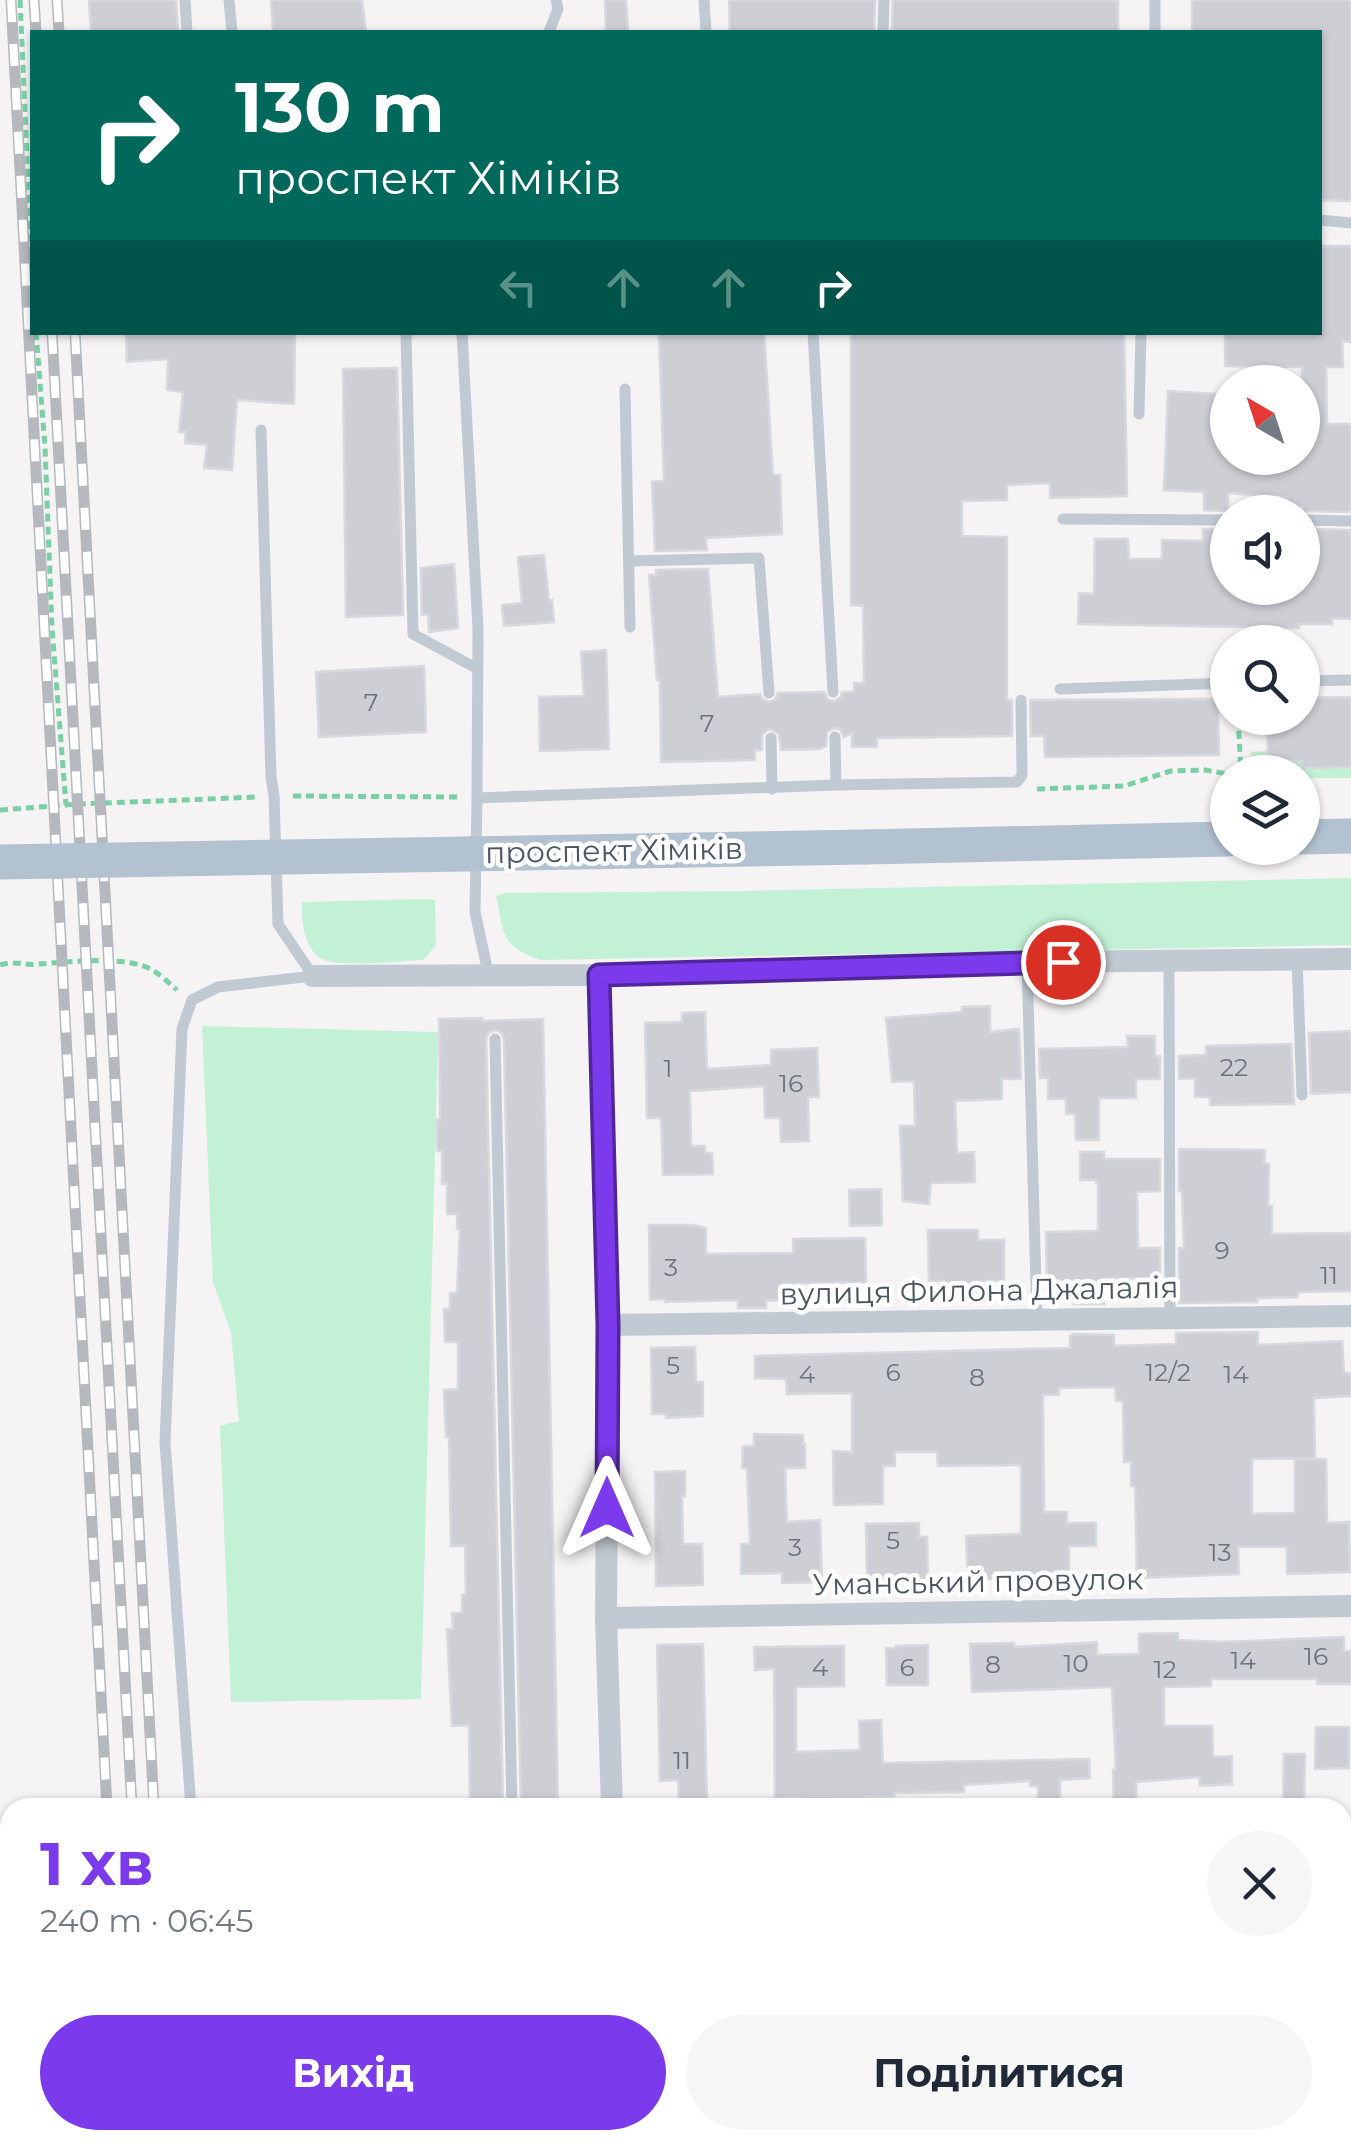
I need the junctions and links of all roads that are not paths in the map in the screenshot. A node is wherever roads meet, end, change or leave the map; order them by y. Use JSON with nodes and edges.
{"nodes":[{"id":1,"x":185,"y":0,"type":"edge"},
{"id":2,"x":229,"y":0,"type":"edge"},
{"id":3,"x":556,"y":0,"type":"edge"},
{"id":4,"x":704,"y":0,"type":"edge"},
{"id":5,"x":884,"y":0,"type":"edge"},
{"id":6,"x":1155,"y":0,"type":"edge"},
{"id":7,"x":186,"y":30,"type":"edge"},
{"id":8,"x":232,"y":30,"type":"edge"},
{"id":9,"x":550,"y":30,"type":"edge"},
{"id":10,"x":706,"y":30,"type":"edge"},
{"id":11,"x":883,"y":30,"type":"edge"},
{"id":12,"x":1155,"y":30,"type":"edge"},
{"id":13,"x":1322,"y":220,"type":"edge"},
{"id":14,"x":1351,"y":223,"type":"edge"},
{"id":15,"x":406,"y":335,"type":"edge"},
{"id":16,"x":462,"y":335,"type":"edge"},
{"id":17,"x":813,"y":335,"type":"edge"},
{"id":18,"x":1142,"y":335,"type":"edge"},
{"id":19,"x":625,"y":388,"type":"dead end"},
{"id":20,"x":1140,"y":414,"type":"dead end"},
{"id":21,"x":260,"y":430,"type":"dead end"},
{"id":22,"x":1063,"y":518,"type":"dead end"},
{"id":23,"x":1210,"y":520,"type":"edge"},
{"id":24,"x":1320,"y":520,"type":"edge"},
{"id":25,"x":1351,"y":521,"type":"edge"},
{"id":26,"x":630,"y":561,"type":"junction"},
{"id":27,"x":630,"y":627,"type":"dead end"},
{"id":28,"x":476,"y":668,"type":"junction"},
{"id":29,"x":1351,"y":680,"type":"edge"},
{"id":30,"x":1320,"y":681,"type":"edge"},
{"id":31,"x":1210,"y":684,"type":"edge"},
{"id":32,"x":1060,"y":689,"type":"dead end"},
{"id":33,"x":833,"y":692,"type":"dead end"},
{"id":34,"x":768,"y":693,"type":"dead end"},
{"id":35,"x":1021,"y":700,"type":"dead end"},
{"id":36,"x":835,"y":737,"type":"dead end"},
{"id":37,"x":771,"y":738,"type":"dead end"},
{"id":38,"x":836,"y":785,"type":"junction"},
{"id":39,"x":772,"y":789,"type":"junction"},
{"id":40,"x":477,"y":798,"type":"junction"},
{"id":41,"x":1351,"y":836,"type":"edge"},
{"id":42,"x":1320,"y":837,"type":"edge"},
{"id":43,"x":1210,"y":839,"type":"edge"},
{"id":44,"x":0,"y":862,"type":"edge"},
{"id":45,"x":1351,"y":958,"type":"edge"},
{"id":46,"x":1297,"y":959,"type":"junction"},
{"id":47,"x":1169,"y":960,"type":"junction"},
{"id":48,"x":1028,"y":962,"type":"junction"},
{"id":49,"x":599,"y":975,"type":"junction"},
{"id":50,"x":314,"y":976,"type":"junction"},
{"id":51,"x":489,"y":977,"type":"junction"},
{"id":52,"x":496,"y":1039,"type":"dead end"},
{"id":53,"x":1302,"y":1095,"type":"dead end"},
{"id":54,"x":1351,"y":1316,"type":"edge"},
{"id":55,"x":1170,"y":1318,"type":"junction"},
{"id":56,"x":1037,"y":1322,"type":"junction"},
{"id":57,"x":608,"y":1325,"type":"junction"},
{"id":58,"x":1351,"y":1606,"type":"edge"},
{"id":59,"x":606,"y":1618,"type":"junction"},
{"id":60,"x":193,"y":1798,"type":"edge"},
{"id":61,"x":512,"y":1798,"type":"edge"},
{"id":62,"x":612,"y":1798,"type":"edge"}],
"edges":[{"from":1,"to":7,"type":"lane"},
{"from":2,"to":8,"type":"lane"},
{"from":3,"to":9,"type":"lane"},
{"from":4,"to":10,"type":"lane"},
{"from":5,"to":11,"type":"lane"},
{"from":6,"to":12,"type":"lane"},
{"from":13,"to":14,"type":"lane"},
{"from":15,"to":28,"type":"lane"},
{"from":16,"to":28,"type":"lane"},
{"from":17,"to":33,"type":"lane"},
{"from":18,"to":20,"type":"lane"},
{"from":19,"to":26,"type":"lane"},
{"from":21,"to":50,"type":"lane"},
{"from":22,"to":23,"type":"lane"},
{"from":24,"to":25,"type":"lane"},
{"from":26,"to":27,"type":"lane"},
{"from":26,"to":34,"type":"lane"},
{"from":28,"to":40,"type":"lane"},
{"from":29,"to":30,"type":"lane"},
{"from":31,"to":32,"type":"lane"},
{"from":35,"to":38,"type":"lane"},
{"from":36,"to":38,"type":"lane"},
{"from":37,"to":39,"type":"lane"},
{"from":38,"to":39,"type":"lane"},
{"from":39,"to":40,"type":"lane"},
{"from":40,"to":51,"type":"lane"},
{"from":41,"to":42,"type":"main road"},
{"from":43,"to":44,"type":"main road","name":"проспект Хіміків","bridge":true},
{"from":45,"to":46,"type":"street"},
{"from":46,"to":47,"type":"street"},
{"from":46,"to":53,"type":"lane"},
{"from":47,"to":48,"type":"street"},
{"from":47,"to":55,"type":"lane"},
{"from":48,"to":49,"type":"street"},
{"from":48,"to":56,"type":"lane"},
{"from":49,"to":51,"type":"street"},
{"from":49,"to":57,"type":"street"},
{"from":50,"to":51,"type":"street"},
{"from":50,"to":60,"type":"lane"},
{"from":52,"to":61,"type":"lane"},
{"from":54,"to":55,"type":"street","name":"вулиця Филона Джалалія"},
{"from":55,"to":56,"type":"street","name":"вулиця Филона Джалалія"},
{"from":56,"to":57,"type":"street","name":"вулиця Филона Джалалія"},
{"from":57,"to":59,"type":"street"},
{"from":58,"to":59,"type":"street","name":"Уманський провулок"},
{"from":59,"to":62,"type":"street"}]}
